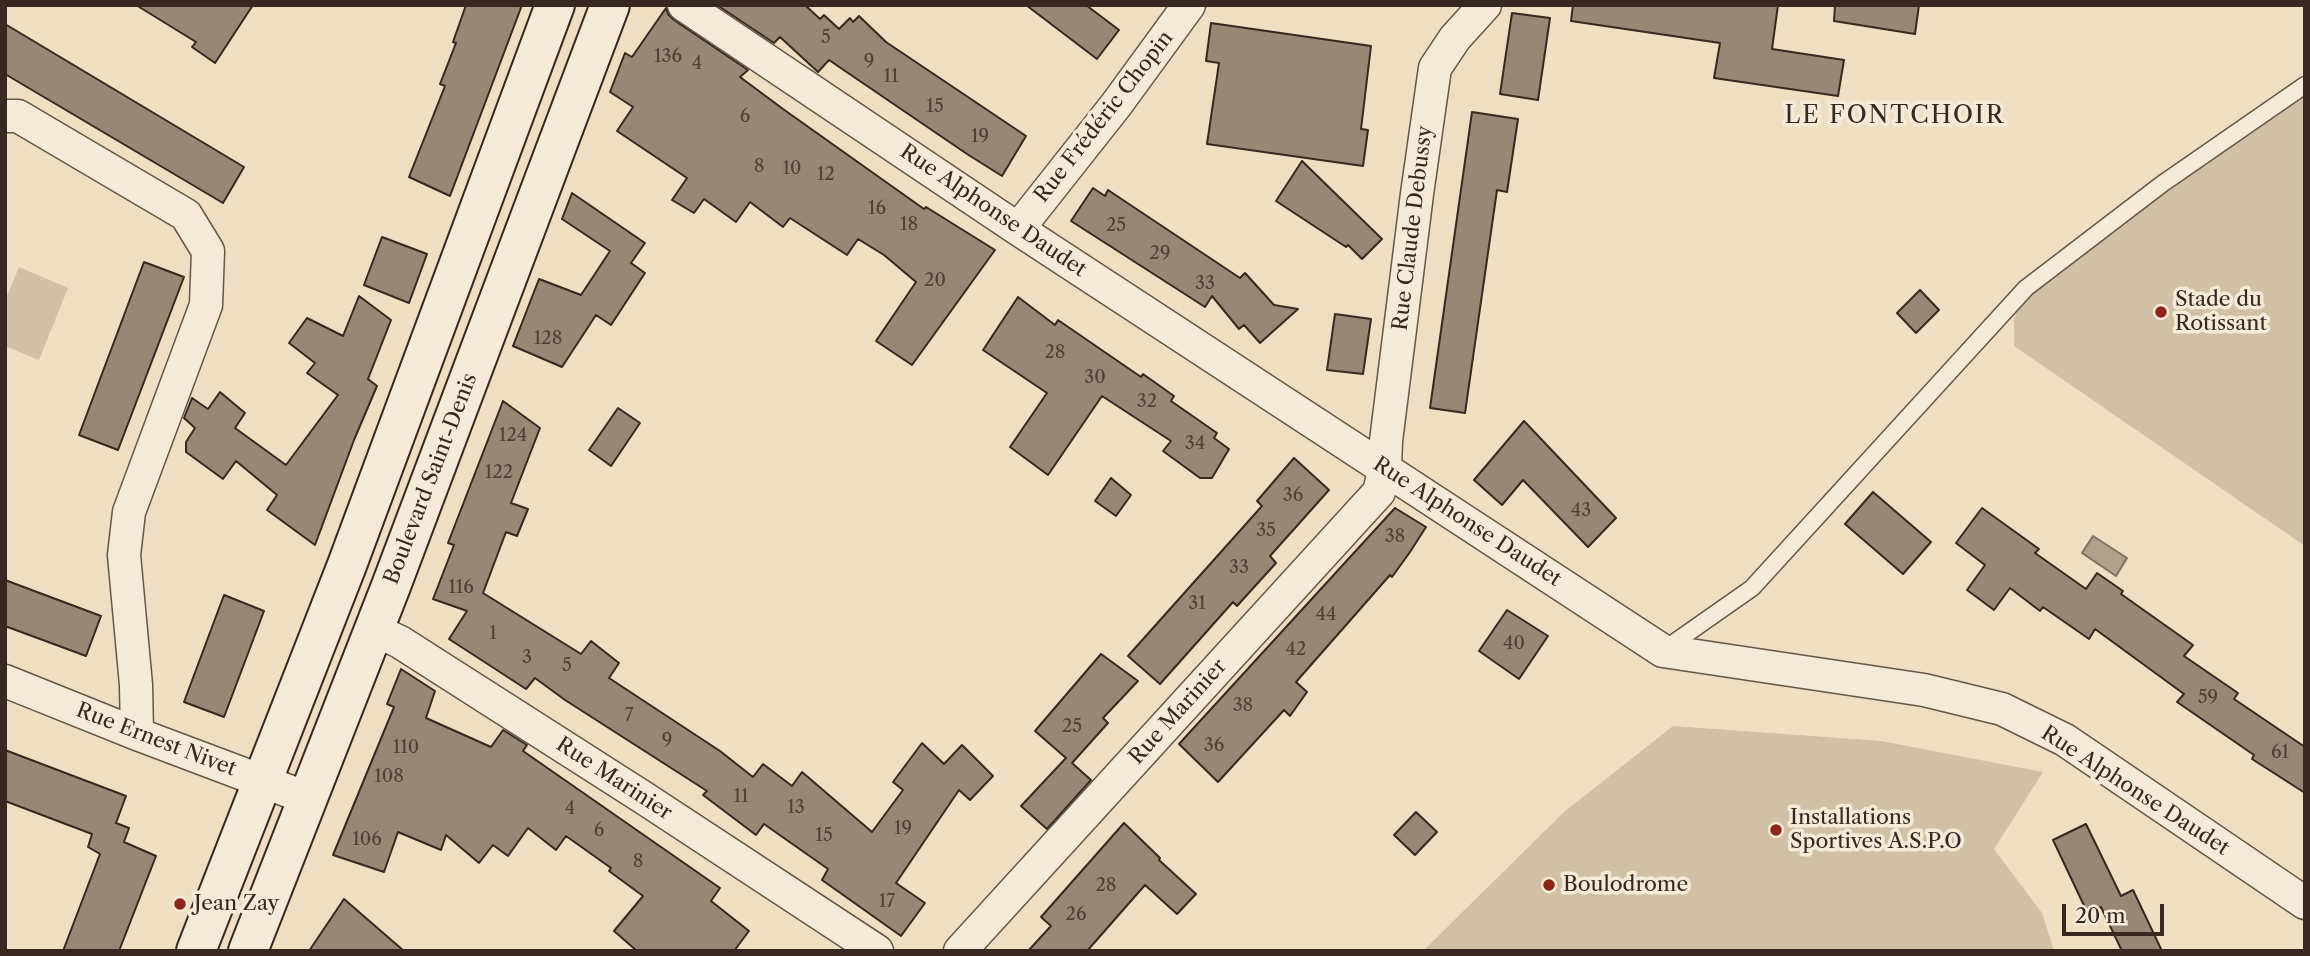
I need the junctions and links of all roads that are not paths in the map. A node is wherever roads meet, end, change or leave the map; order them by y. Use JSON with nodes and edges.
{"nodes":[{"id":1,"x":555,"y":5,"type":"edge"},
{"id":2,"x":610,"y":5,"type":"edge"},
{"id":3,"x":684,"y":5,"type":"edge"},
{"id":4,"x":1189,"y":5,"type":"edge"},
{"id":5,"x":1485,"y":5,"type":"edge"},
{"id":6,"x":2305,"y":85,"type":"edge"},
{"id":7,"x":5,"y":116,"type":"edge"},
{"id":8,"x":1018,"y":229,"type":"junction"},
{"id":9,"x":1385,"y":468,"type":"junction"},
{"id":10,"x":383,"y":634,"type":"dead end"},
{"id":11,"x":1663,"y":651,"type":"junction"},
{"id":12,"x":5,"y":681,"type":"edge"},
{"id":13,"x":137,"y":734,"type":"junction"},
{"id":14,"x":262,"y":782,"type":"junction"},
{"id":15,"x":307,"y":798,"type":"junction"},
{"id":16,"x":2305,"y":902,"type":"edge"},
{"id":17,"x":196,"y":951,"type":"edge"},
{"id":18,"x":248,"y":951,"type":"edge"},
{"id":19,"x":877,"y":951,"type":"edge"},
{"id":20,"x":960,"y":951,"type":"edge"}],
"edges":[{"from":1,"to":14,"type":"main road"},
{"from":2,"to":15,"type":"main road","name":"Boulevard Saint-Denis"},
{"from":3,"to":8,"type":"street","name":"Rue Alphonse Daudet"},
{"from":4,"to":8,"type":"street","name":"Rue Frédéric Chopin"},
{"from":5,"to":9,"type":"street","name":"Rue Claude Debussy"},
{"from":6,"to":11,"type":"lane"},
{"from":7,"to":13,"type":"street"},
{"from":8,"to":9,"type":"street","name":"Rue Alphonse Daudet"},
{"from":9,"to":11,"type":"street","name":"Rue Alphonse Daudet"},
{"from":9,"to":20,"type":"street","name":"Rue Marinier"},
{"from":10,"to":19,"type":"street","name":"Rue Marinier"},
{"from":11,"to":16,"type":"street","name":"Rue Alphonse Daudet"},
{"from":12,"to":13,"type":"street","name":"Rue Ernest Nivet"},
{"from":13,"to":14,"type":"street","name":"Rue Ernest Nivet"},
{"from":14,"to":15,"type":"street","name":"Rue Ernest Nivet"},
{"from":14,"to":17,"type":"main road"},
{"from":15,"to":18,"type":"main road","name":"Boulevard Saint-Denis"}]}
